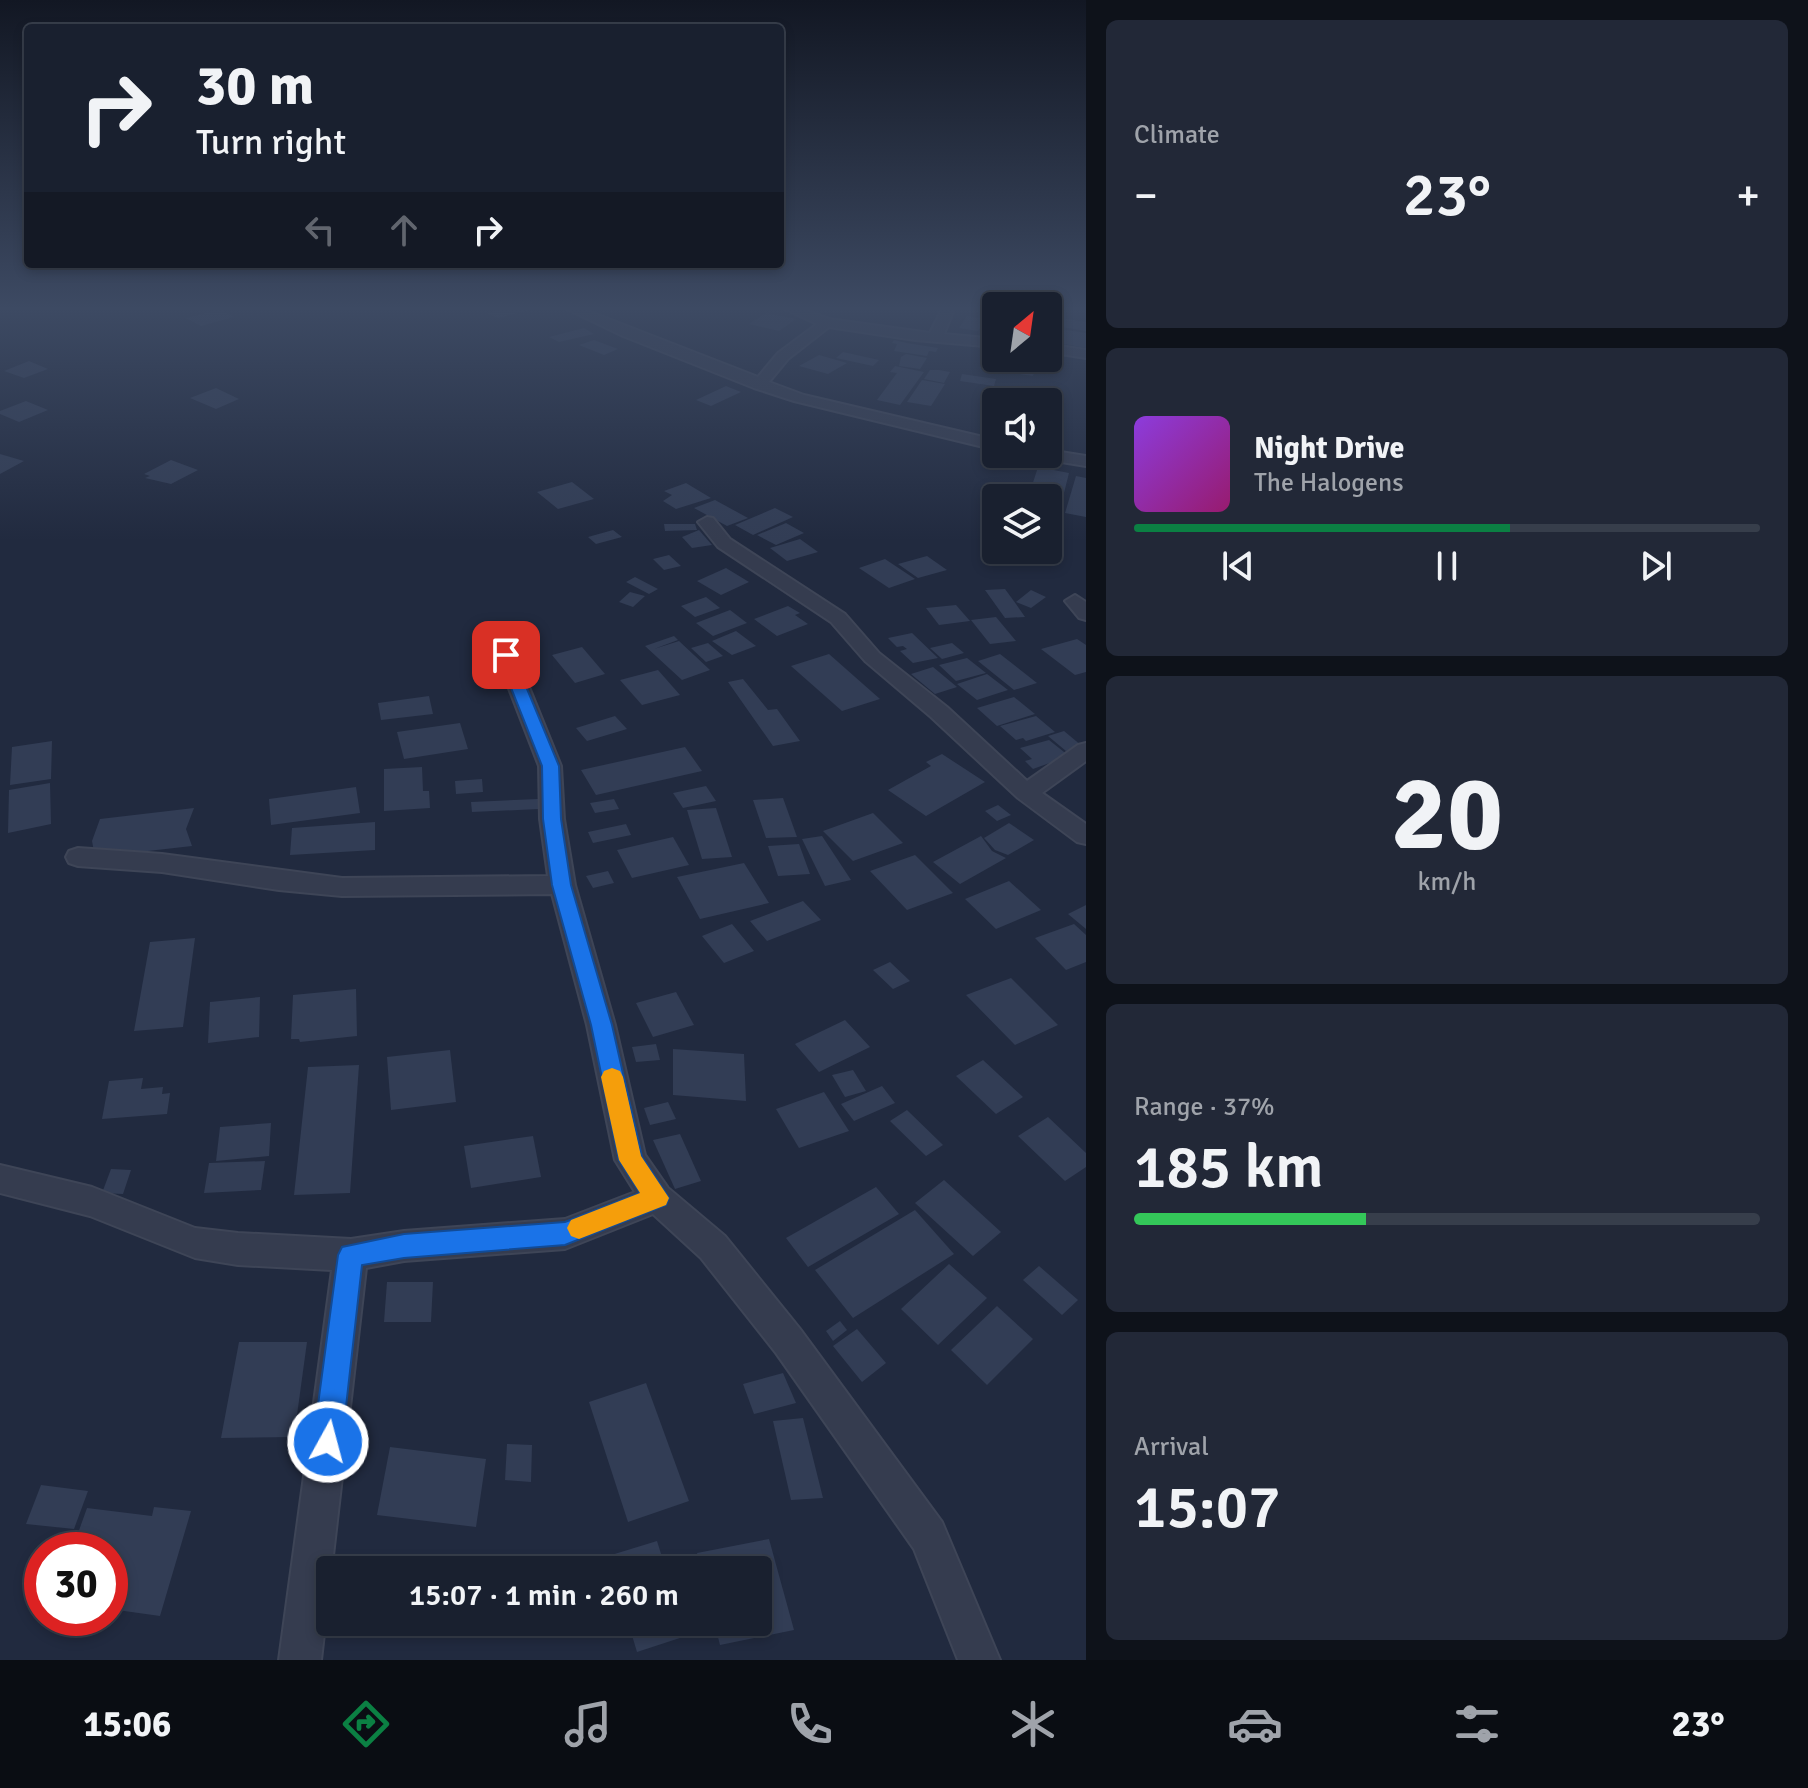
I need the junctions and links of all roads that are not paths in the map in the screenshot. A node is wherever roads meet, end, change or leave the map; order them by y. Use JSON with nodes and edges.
{"nodes":[{"id":1,"x":764,"y":386,"type":"edge"},
{"id":2,"x":982,"y":442,"type":"edge"},
{"id":3,"x":1062,"y":457,"type":"edge"},
{"id":4,"x":1086,"y":461,"type":"edge"},
{"id":5,"x":707,"y":522,"type":"dead end"},
{"id":6,"x":506,"y":655,"type":"dead end"},
{"id":7,"x":1086,"y":750,"type":"edge"},
{"id":8,"x":1026,"y":793,"type":"junction"},
{"id":9,"x":1086,"y":836,"type":"edge"},
{"id":10,"x":78,"y":857,"type":"dead end"},
{"id":11,"x":562,"y":885,"type":"junction"},
{"id":12,"x":0,"y":1179,"type":"edge"},
{"id":13,"x":657,"y":1198,"type":"junction"},
{"id":14,"x":351,"y":1255,"type":"junction"},
{"id":15,"x":300,"y":1660,"type":"edge"},
{"id":16,"x":979,"y":1660,"type":"edge"}],
"edges":[{"from":1,"to":2,"type":"street"},
{"from":3,"to":4,"type":"street"},
{"from":5,"to":8,"type":"street"},
{"from":6,"to":11,"type":"street"},
{"from":7,"to":8,"type":"street"},
{"from":8,"to":9,"type":"street"},
{"from":10,"to":11,"type":"street"},
{"from":11,"to":13,"type":"street"},
{"from":12,"to":14,"type":"street"},
{"from":13,"to":14,"type":"street"},
{"from":13,"to":16,"type":"street"},
{"from":14,"to":15,"type":"street"}]}
